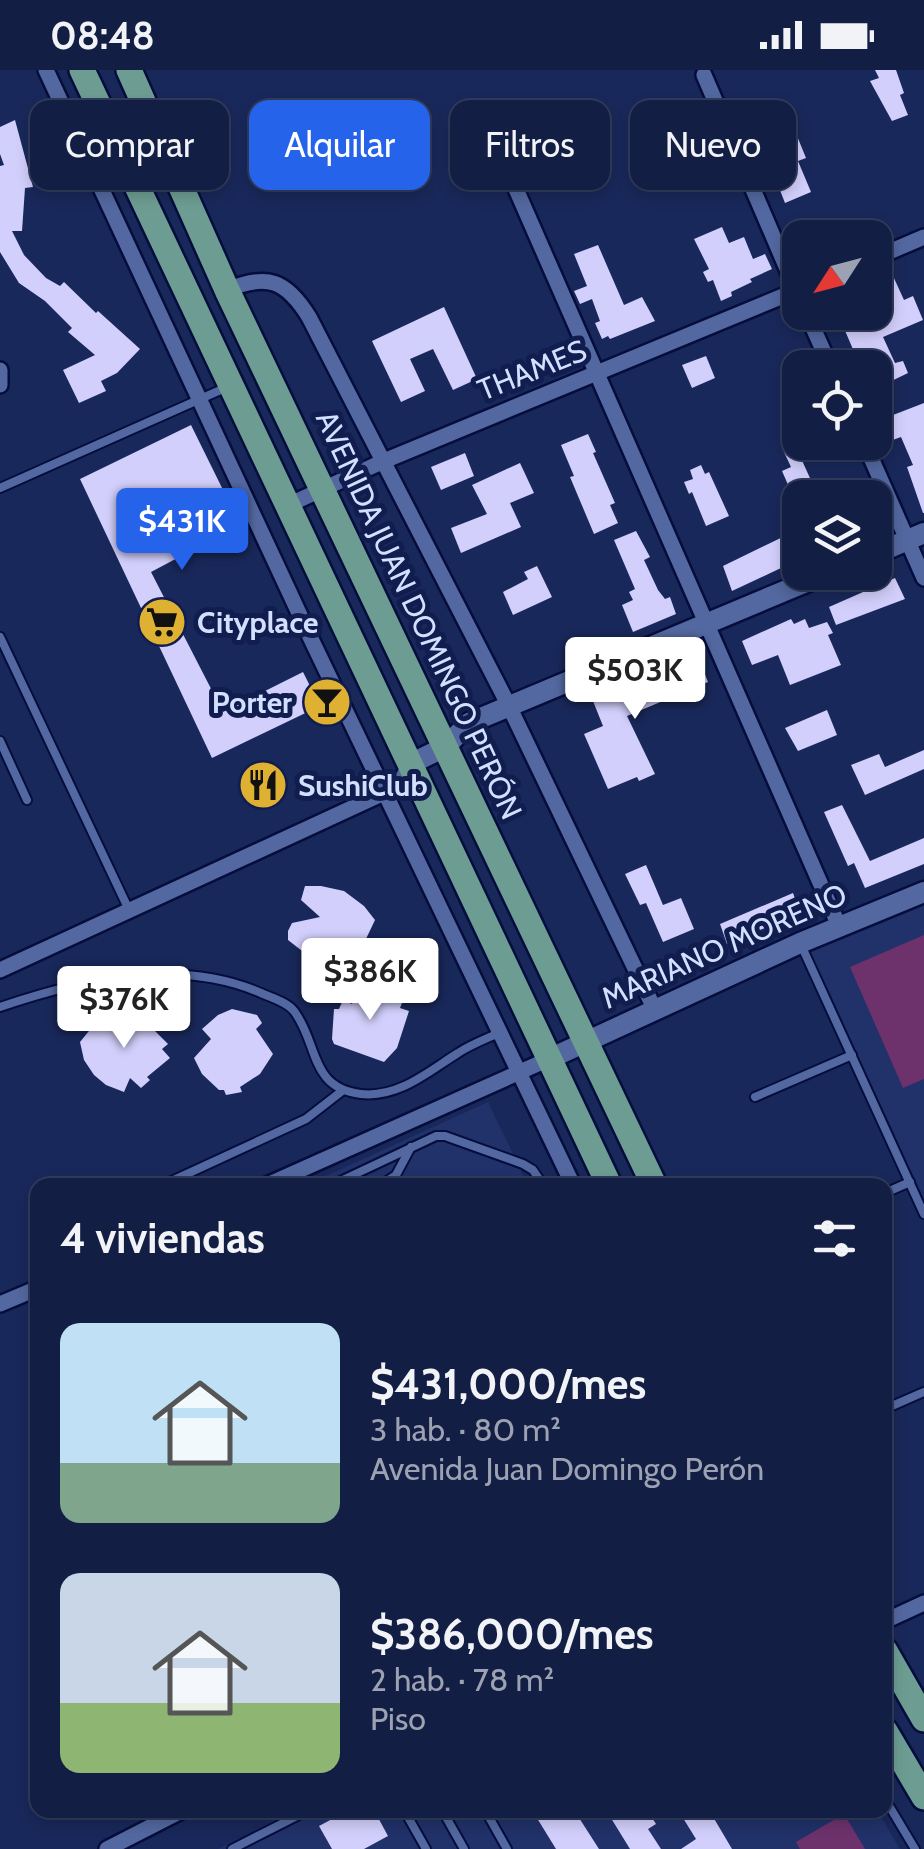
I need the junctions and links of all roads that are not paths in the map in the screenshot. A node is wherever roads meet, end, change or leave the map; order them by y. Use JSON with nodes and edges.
{"nodes":[{"id":1,"x":46,"y":70,"type":"edge"},
{"id":2,"x":82,"y":70,"type":"edge"},
{"id":3,"x":128,"y":70,"type":"edge"},
{"id":4,"x":704,"y":76,"type":"dead end"},
{"id":5,"x":516,"y":190,"type":"edge"},
{"id":6,"x":924,"y":237,"type":"edge"},
{"id":7,"x":892,"y":251,"type":"edge"},
{"id":8,"x":782,"y":254,"type":"edge"},
{"id":9,"x":227,"y":290,"type":"junction"},
{"id":10,"x":782,"y":300,"type":"edge"},
{"id":11,"x":192,"y":306,"type":"junction"},
{"id":12,"x":0,"y":370,"type":"edge"},
{"id":13,"x":597,"y":373,"type":"junction"},
{"id":14,"x":0,"y":384,"type":"edge"},
{"id":15,"x":229,"y":386,"type":"junction"},
{"id":16,"x":200,"y":400,"type":"junction"},
{"id":17,"x":874,"y":460,"type":"edge"},
{"id":18,"x":384,"y":461,"type":"junction"},
{"id":19,"x":0,"y":488,"type":"edge"},
{"id":20,"x":323,"y":489,"type":"junction"},
{"id":21,"x":286,"y":506,"type":"junction"},
{"id":22,"x":916,"y":536,"type":"edge"},
{"id":23,"x":892,"y":547,"type":"edge"},
{"id":24,"x":924,"y":578,"type":"edge"},
{"id":25,"x":788,"y":590,"type":"edge"},
{"id":26,"x":708,"y":624,"type":"junction"},
{"id":27,"x":0,"y":637,"type":"edge"},
{"id":28,"x":509,"y":706,"type":"junction"},
{"id":29,"x":0,"y":740,"type":"edge"},
{"id":30,"x":445,"y":746,"type":"junction"},
{"id":31,"x":410,"y":764,"type":"junction"},
{"id":32,"x":384,"y":793,"type":"junction"},
{"id":33,"x":27,"y":800,"type":"dead end"},
{"id":34,"x":924,"y":892,"type":"edge"},
{"id":35,"x":129,"y":910,"type":"junction"},
{"id":36,"x":840,"y":926,"type":"junction"},
{"id":37,"x":800,"y":943,"type":"junction"},
{"id":38,"x":0,"y":970,"type":"edge"},
{"id":39,"x":0,"y":1007,"type":"edge"},
{"id":40,"x":654,"y":1008,"type":"junction"},
{"id":41,"x":499,"y":1033,"type":"junction"},
{"id":42,"x":586,"y":1041,"type":"junction"},
{"id":43,"x":852,"y":1054,"type":"junction"},
{"id":44,"x":549,"y":1059,"type":"junction"},
{"id":45,"x":518,"y":1072,"type":"junction"},
{"id":46,"x":342,"y":1091,"type":"junction"},
{"id":47,"x":755,"y":1096,"type":"dead end"},
{"id":48,"x":411,"y":1146,"type":"junction"},
{"id":49,"x":596,"y":1158,"type":"junction"},
{"id":50,"x":178,"y":1178,"type":"edge"},
{"id":51,"x":283,"y":1178,"type":"edge"},
{"id":52,"x":346,"y":1178,"type":"edge"},
{"id":53,"x":398,"y":1178,"type":"edge"},
{"id":54,"x":538,"y":1178,"type":"edge"},
{"id":55,"x":570,"y":1178,"type":"edge"},
{"id":56,"x":606,"y":1178,"type":"edge"},
{"id":57,"x":651,"y":1178,"type":"edge"},
{"id":58,"x":910,"y":1182,"type":"junction"},
{"id":59,"x":892,"y":1189,"type":"edge"},
{"id":60,"x":924,"y":1214,"type":"edge"},
{"id":61,"x":30,"y":1291,"type":"edge"},
{"id":62,"x":0,"y":1304,"type":"edge"},
{"id":63,"x":924,"y":1392,"type":"edge"},
{"id":64,"x":892,"y":1406,"type":"edge"},
{"id":65,"x":924,"y":1604,"type":"edge"},
{"id":66,"x":892,"y":1618,"type":"edge"},
{"id":67,"x":892,"y":1663,"type":"edge"},
{"id":68,"x":924,"y":1719,"type":"edge"},
{"id":69,"x":892,"y":1743,"type":"edge"},
{"id":70,"x":924,"y":1797,"type":"edge"},
{"id":71,"x":892,"y":1810,"type":"edge"},
{"id":72,"x":167,"y":1818,"type":"edge"},
{"id":73,"x":294,"y":1818,"type":"edge"},
{"id":74,"x":409,"y":1818,"type":"edge"},
{"id":75,"x":447,"y":1818,"type":"edge"},
{"id":76,"x":489,"y":1818,"type":"edge"},
{"id":77,"x":107,"y":1849,"type":"edge"},
{"id":78,"x":232,"y":1849,"type":"edge"},
{"id":79,"x":426,"y":1849,"type":"edge"},
{"id":80,"x":464,"y":1849,"type":"edge"},
{"id":81,"x":507,"y":1849,"type":"edge"},
{"id":82,"x":915,"y":1849,"type":"edge"}],
"edges":[{"from":1,"to":16,"type":"street"},
{"from":2,"to":11,"type":"main road"},
{"from":3,"to":9,"type":"main road","name":"AVENIDA JUAN DOMINGO PERÓN"},
{"from":4,"to":8,"type":"street"},
{"from":5,"to":13,"type":"street"},
{"from":6,"to":7,"type":"street"},
{"from":9,"to":11,"type":"main road"},
{"from":9,"to":18,"type":"street"},
{"from":9,"to":20,"type":"main road","name":"AVENIDA JUAN DOMINGO PERÓN"},
{"from":10,"to":13,"type":"street","name":"THAMES"},
{"from":11,"to":15,"type":"main road"},
{"from":12,"to":14,"type":"street"},
{"from":13,"to":18,"type":"street","name":"THAMES"},
{"from":13,"to":26,"type":"street"},
{"from":15,"to":16,"type":"lane"},
{"from":15,"to":21,"type":"main road"},
{"from":16,"to":19,"type":"lane"},
{"from":16,"to":32,"type":"street"},
{"from":17,"to":22,"type":"street"},
{"from":18,"to":20,"type":"street","name":"THAMES"},
{"from":18,"to":28,"type":"street"},
{"from":20,"to":21,"type":"street","name":"THAMES"},
{"from":20,"to":30,"type":"main road","name":"AVENIDA JUAN DOMINGO PERÓN"},
{"from":21,"to":31,"type":"main road"},
{"from":22,"to":23,"type":"street"},
{"from":22,"to":24,"type":"street"},
{"from":25,"to":26,"type":"street"},
{"from":26,"to":28,"type":"street"},
{"from":26,"to":36,"type":"street"},
{"from":27,"to":35,"type":"lane"},
{"from":28,"to":30,"type":"street"},
{"from":28,"to":40,"type":"street"},
{"from":29,"to":33,"type":"lane"},
{"from":30,"to":31,"type":"street"},
{"from":30,"to":42,"type":"main road","name":"AVENIDA JUAN DOMINGO PERÓN"},
{"from":31,"to":32,"type":"street"},
{"from":31,"to":44,"type":"main road"},
{"from":32,"to":35,"type":"street"},
{"from":32,"to":41,"type":"street"},
{"from":34,"to":36,"type":"street","name":"MARIANO MORENO"},
{"from":35,"to":38,"type":"street"},
{"from":36,"to":37,"type":"street","name":"MARIANO MORENO"},
{"from":37,"to":40,"type":"street","name":"MARIANO MORENO"},
{"from":37,"to":43,"type":"lane"},
{"from":39,"to":46,"type":"lane"},
{"from":40,"to":42,"type":"street","name":"MARIANO MORENO"},
{"from":41,"to":45,"type":"street"},
{"from":41,"to":46,"type":"lane"},
{"from":42,"to":44,"type":"street","name":"MARIANO MORENO"},
{"from":42,"to":57,"type":"main road","name":"AVENIDA JUAN DOMINGO PERÓN"},
{"from":43,"to":47,"type":"lane"},
{"from":43,"to":58,"type":"lane"},
{"from":44,"to":45,"type":"street"},
{"from":44,"to":49,"type":"main road"},
{"from":45,"to":51,"type":"street"},
{"from":45,"to":55,"type":"street"},
{"from":46,"to":50,"type":"lane"},
{"from":48,"to":52,"type":"lane"},
{"from":48,"to":53,"type":"lane"},
{"from":48,"to":54,"type":"lane"},
{"from":49,"to":55,"type":"street"},
{"from":49,"to":56,"type":"main road"},
{"from":58,"to":59,"type":"lane"},
{"from":58,"to":60,"type":"lane"},
{"from":61,"to":62,"type":"street"},
{"from":63,"to":64,"type":"lane"},
{"from":65,"to":66,"type":"street"},
{"from":67,"to":68,"type":"main road"},
{"from":69,"to":70,"type":"main road"},
{"from":71,"to":82,"type":"lane"},
{"from":72,"to":77,"type":"street"},
{"from":73,"to":78,"type":"lane"},
{"from":74,"to":79,"type":"lane"},
{"from":75,"to":80,"type":"lane"},
{"from":76,"to":81,"type":"lane"}]}
